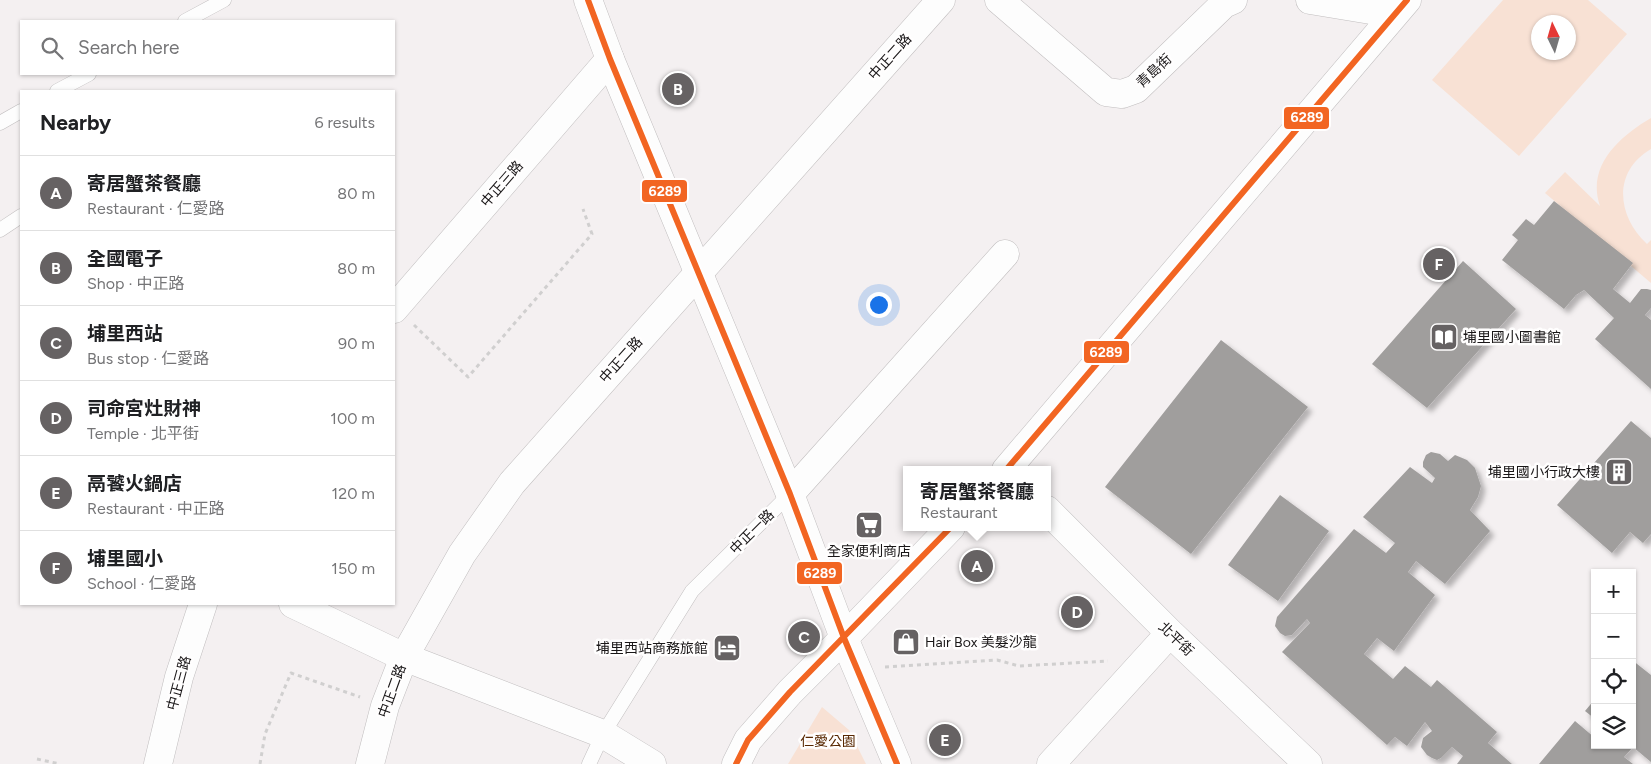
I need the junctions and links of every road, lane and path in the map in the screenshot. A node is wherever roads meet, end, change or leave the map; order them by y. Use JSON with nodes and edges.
{"nodes":[{"id":1,"x":224,"y":0,"type":"edge"},
{"id":2,"x":588,"y":0,"type":"edge"},
{"id":3,"x":941,"y":0,"type":"edge"},
{"id":4,"x":1000,"y":0,"type":"edge"},
{"id":5,"x":1310,"y":0,"type":"edge"},
{"id":6,"x":1228,"y":1,"type":"edge"},
{"id":7,"x":1401,"y":7,"type":"edge"},
{"id":8,"x":187,"y":20,"type":"edge"},
{"id":9,"x":610,"y":59,"type":"junction"},
{"id":10,"x":87,"y":75,"type":"edge"},
{"id":11,"x":59,"y":90,"type":"edge"},
{"id":12,"x":20,"y":112,"type":"edge"},
{"id":13,"x":0,"y":123,"type":"edge"},
{"id":14,"x":583,"y":209,"type":"dead end"},
{"id":15,"x":20,"y":217,"type":"edge"},
{"id":16,"x":0,"y":230,"type":"edge"},
{"id":17,"x":1005,"y":254,"type":"dead end"},
{"id":18,"x":699,"y":274,"type":"junction"},
{"id":19,"x":395,"y":307,"type":"edge"},
{"id":20,"x":395,"y":309,"type":"edge"},
{"id":21,"x":1010,"y":466,"type":"edge"},
{"id":22,"x":790,"y":494,"type":"junction"},
{"id":23,"x":1051,"y":514,"type":"edge"},
{"id":24,"x":947,"y":531,"type":"edge"},
{"id":25,"x":204,"y":605,"type":"edge"},
{"id":26,"x":295,"y":605,"type":"edge"},
{"id":27,"x":1170,"y":633,"type":"junction"},
{"id":28,"x":844,"y":638,"type":"junction"},
{"id":29,"x":404,"y":657,"type":"junction"},
{"id":30,"x":1144,"y":662,"type":"junction"},
{"id":31,"x":857,"y":669,"type":"junction"},
{"id":32,"x":385,"y":706,"type":"junction"},
{"id":33,"x":603,"y":734,"type":"junction"},
{"id":34,"x":37,"y":759,"type":"dead end"},
{"id":35,"x":60,"y":764,"type":"edge"},
{"id":36,"x":158,"y":764,"type":"edge"},
{"id":37,"x":260,"y":764,"type":"edge"},
{"id":38,"x":370,"y":764,"type":"edge"},
{"id":39,"x":589,"y":764,"type":"edge"},
{"id":40,"x":652,"y":764,"type":"edge"},
{"id":41,"x":736,"y":764,"type":"edge"},
{"id":42,"x":897,"y":764,"type":"edge"},
{"id":43,"x":1051,"y":764,"type":"edge"},
{"id":44,"x":1308,"y":764,"type":"edge"}],
"edges":[{"from":1,"to":8,"type":"lane"},
{"from":2,"to":9,"type":"street"},
{"from":3,"to":18,"type":"street","name":"中正二路"},
{"from":4,"to":6,"type":"street","name":"青島街"},
{"from":5,"to":7,"type":"street"},
{"from":7,"to":21,"type":"street"},
{"from":9,"to":18,"type":"street"},
{"from":9,"to":19,"type":"street","name":"中正三路"},
{"from":10,"to":11,"type":"lane"},
{"from":12,"to":13,"type":"lane"},
{"from":14,"to":20,"type":"path"},
{"from":15,"to":16,"type":"lane"},
{"from":17,"to":22,"type":"street","name":"中正一路"},
{"from":18,"to":22,"type":"street"},
{"from":18,"to":29,"type":"street","name":"中正二路"},
{"from":22,"to":28,"type":"street"},
{"from":22,"to":33,"type":"lane","name":"中正一路"},
{"from":23,"to":27,"type":"street","name":"北平街"},
{"from":24,"to":28,"type":"street"},
{"from":25,"to":36,"type":"street","name":"中正三路"},
{"from":26,"to":29,"type":"street"},
{"from":27,"to":30,"type":"street"},
{"from":27,"to":44,"type":"street","name":"北平街"},
{"from":28,"to":31,"type":"street"},
{"from":28,"to":41,"type":"street"},
{"from":29,"to":32,"type":"street","name":"中正二路"},
{"from":29,"to":33,"type":"street"},
{"from":30,"to":31,"type":"path"},
{"from":30,"to":43,"type":"street"},
{"from":31,"to":42,"type":"street"},
{"from":32,"to":37,"type":"path"},
{"from":32,"to":38,"type":"street","name":"中正二路"},
{"from":33,"to":39,"type":"lane","name":"中正一路"},
{"from":33,"to":40,"type":"street"},
{"from":34,"to":35,"type":"path"}]}
